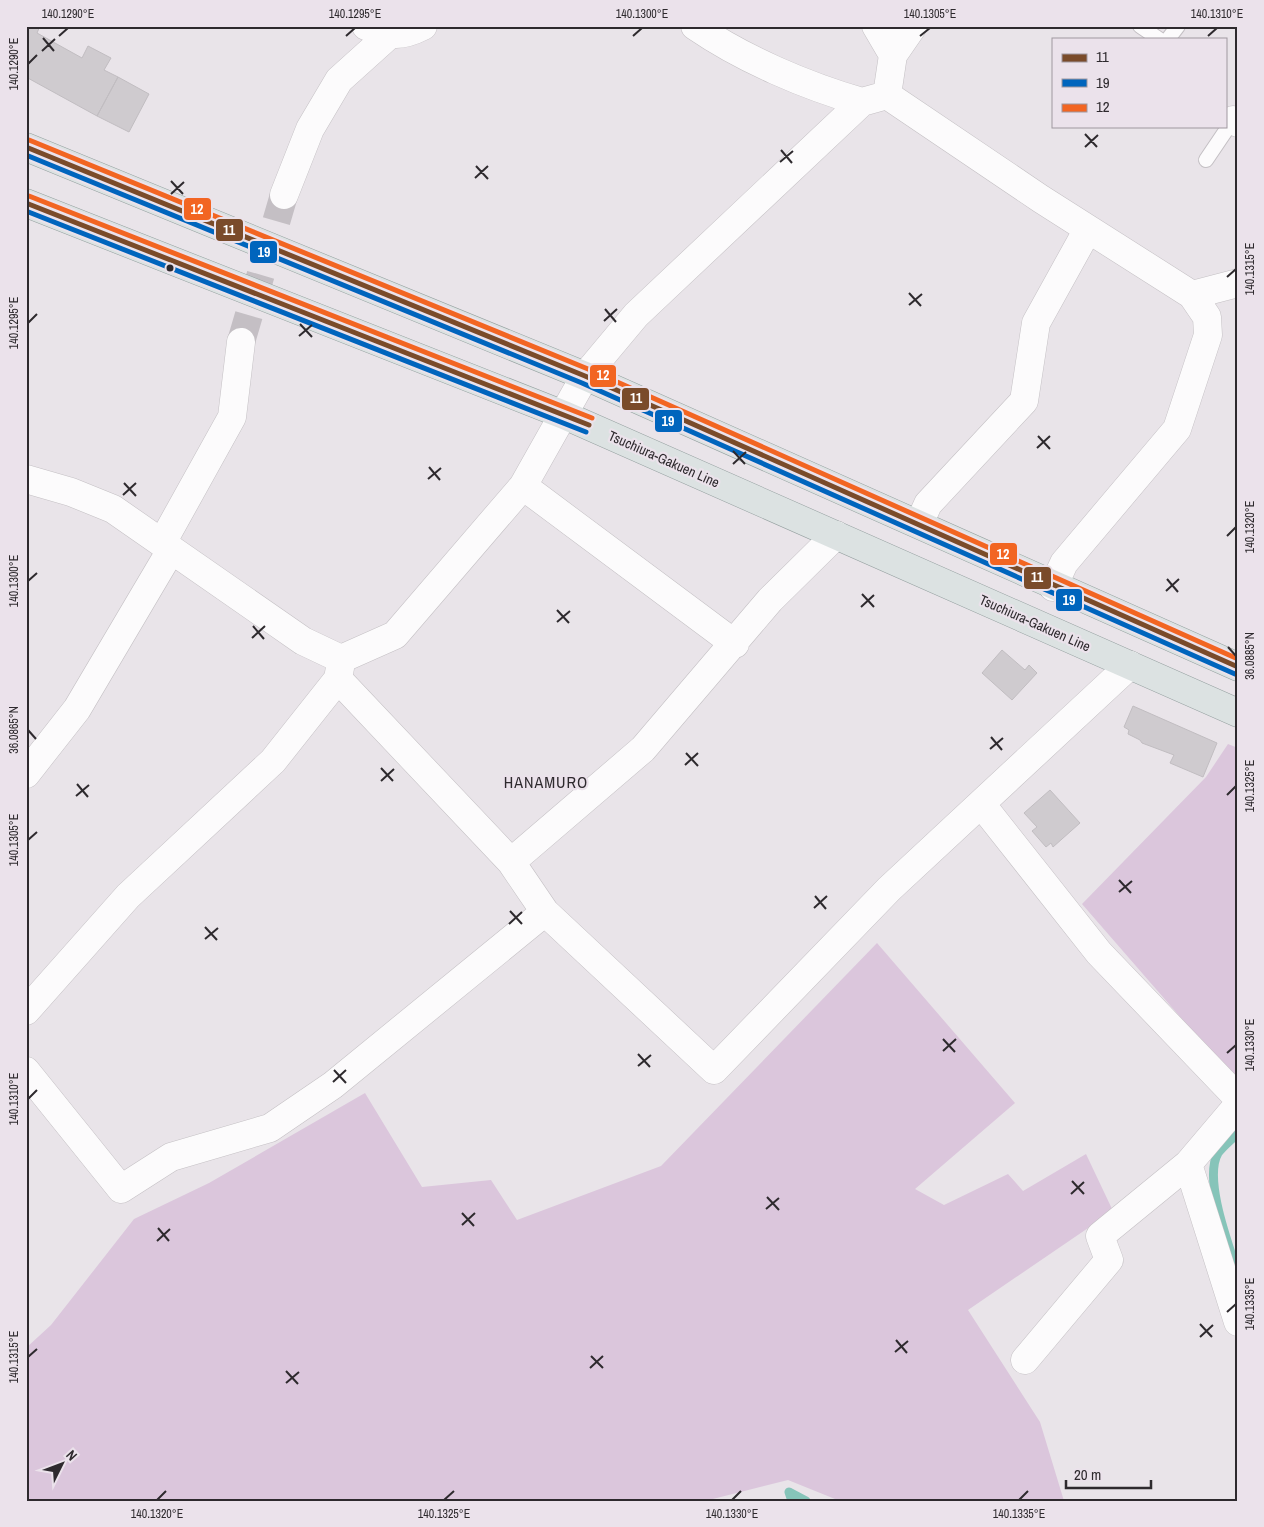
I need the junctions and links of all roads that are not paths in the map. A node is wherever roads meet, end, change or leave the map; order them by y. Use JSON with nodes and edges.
{"nodes":[{"id":1,"x":423,"y":26,"type":"edge"},
{"id":2,"x":695,"y":26,"type":"edge"},
{"id":3,"x":876,"y":26,"type":"edge"},
{"id":4,"x":913,"y":26,"type":"edge"},
{"id":5,"x":1140,"y":26,"type":"edge"},
{"id":6,"x":1178,"y":26,"type":"edge"},
{"id":7,"x":378,"y":31,"type":"edge"},
{"id":8,"x":1157,"y":38,"type":"edge"},
{"id":9,"x":1169,"y":38,"type":"edge"},
{"id":10,"x":893,"y":55,"type":"junction"},
{"id":11,"x":875,"y":99,"type":"junction"},
{"id":12,"x":1232,"y":119,"type":"edge"},
{"id":13,"x":26,"y":147,"type":"edge"},
{"id":14,"x":1206,"y":160,"type":"dead end"},
{"id":15,"x":284,"y":195,"type":"tunnel mouth"},
{"id":16,"x":26,"y":204,"type":"edge"},
{"id":17,"x":1088,"y":229,"type":"junction"},
{"id":18,"x":1238,"y":283,"type":"edge"},
{"id":19,"x":1192,"y":295,"type":"junction"},
{"id":20,"x":242,"y":342,"type":"tunnel mouth"},
{"id":21,"x":585,"y":376,"type":"junction"},
{"id":22,"x":564,"y":414,"type":"junction"},
{"id":23,"x":26,"y":480,"type":"edge"},
{"id":24,"x":523,"y":486,"type":"junction"},
{"id":25,"x":919,"y":524,"type":"junction"},
{"id":26,"x":836,"y":534,"type":"junction"},
{"id":27,"x":166,"y":546,"type":"junction"},
{"id":28,"x":1053,"y":587,"type":"junction"},
{"id":29,"x":735,"y":644,"type":"junction"},
{"id":30,"x":1130,"y":665,"type":"junction"},
{"id":31,"x":1238,"y":668,"type":"edge"},
{"id":32,"x":340,"y":669,"type":"junction"},
{"id":33,"x":1238,"y":713,"type":"edge"},
{"id":34,"x":26,"y":774,"type":"edge"},
{"id":35,"x":982,"y":805,"type":"junction"},
{"id":36,"x":511,"y":862,"type":"junction"},
{"id":37,"x":545,"y":912,"type":"junction"},
{"id":38,"x":26,"y":1011,"type":"edge"},
{"id":39,"x":26,"y":1071,"type":"edge"},
{"id":40,"x":1238,"y":1098,"type":"edge"},
{"id":41,"x":1238,"y":1105,"type":"edge"},
{"id":42,"x":1188,"y":1164,"type":"junction"},
{"id":43,"x":1238,"y":1322,"type":"edge"},
{"id":44,"x":1025,"y":1360,"type":"dead end"}],
"edges":[{"from":1,"to":7,"type":"street"},
{"from":2,"to":11,"type":"street"},
{"from":3,"to":10,"type":"street"},
{"from":4,"to":10,"type":"street"},
{"from":5,"to":8,"type":"lane"},
{"from":6,"to":9,"type":"lane"},
{"from":7,"to":15,"type":"street"},
{"from":10,"to":11,"type":"street"},
{"from":11,"to":17,"type":"street"},
{"from":11,"to":21,"type":"street"},
{"from":12,"to":14,"type":"lane"},
{"from":13,"to":21,"type":"main road"},
{"from":16,"to":22,"type":"main road","name":"Tsuchiura-Gakuen Line"},
{"from":17,"to":19,"type":"street"},
{"from":17,"to":25,"type":"street"},
{"from":18,"to":19,"type":"street"},
{"from":19,"to":28,"type":"street"},
{"from":20,"to":27,"type":"street"},
{"from":21,"to":22,"type":"street"},
{"from":21,"to":25,"type":"main road"},
{"from":22,"to":24,"type":"street"},
{"from":22,"to":26,"type":"main road","name":"Tsuchiura-Gakuen Line"},
{"from":23,"to":27,"type":"street"},
{"from":24,"to":29,"type":"street"},
{"from":24,"to":32,"type":"street"},
{"from":25,"to":28,"type":"main road"},
{"from":26,"to":29,"type":"street"},
{"from":26,"to":30,"type":"main road","name":"Tsuchiura-Gakuen Line"},
{"from":27,"to":32,"type":"street"},
{"from":27,"to":34,"type":"street"},
{"from":28,"to":31,"type":"main road"},
{"from":29,"to":36,"type":"street"},
{"from":30,"to":33,"type":"main road","name":"Tsuchiura-Gakuen Line"},
{"from":30,"to":35,"type":"street"},
{"from":32,"to":36,"type":"street"},
{"from":32,"to":38,"type":"street"},
{"from":35,"to":37,"type":"street"},
{"from":35,"to":40,"type":"street"},
{"from":36,"to":37,"type":"street"},
{"from":37,"to":39,"type":"street"},
{"from":41,"to":42,"type":"street"},
{"from":42,"to":43,"type":"street"},
{"from":42,"to":44,"type":"street"}]}
